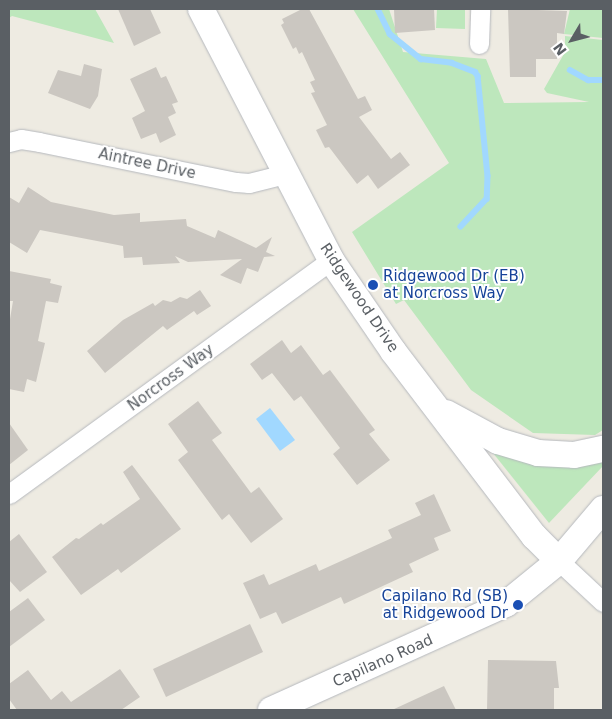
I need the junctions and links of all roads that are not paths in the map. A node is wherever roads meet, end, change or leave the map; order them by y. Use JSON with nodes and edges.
{"nodes":[{"id":1,"x":201,"y":9,"type":"edge"},
{"id":2,"x":480,"y":9,"type":"edge"},
{"id":3,"x":479,"y":44,"type":"dead end"},
{"id":4,"x":9,"y":142,"type":"edge"},
{"id":5,"x":285,"y":174,"type":"junction"},
{"id":6,"x":331,"y":260,"type":"junction"},
{"id":7,"x":439,"y":410,"type":"junction"},
{"id":8,"x":603,"y":449,"type":"edge"},
{"id":9,"x":9,"y":494,"type":"edge"},
{"id":10,"x":603,"y":508,"type":"edge"},
{"id":11,"x":559,"y":561,"type":"junction"},
{"id":12,"x":603,"y":602,"type":"edge"},
{"id":13,"x":271,"y":710,"type":"edge"}],
"edges":[{"from":1,"to":5,"type":"main road","name":"Ridgewood Drive"},
{"from":2,"to":3,"type":"street"},
{"from":4,"to":5,"type":"street","name":"Aintree Drive"},
{"from":5,"to":6,"type":"main road","name":"Ridgewood Drive"},
{"from":6,"to":7,"type":"main road","name":"Ridgewood Drive"},
{"from":6,"to":9,"type":"street","name":"Norcross Way"},
{"from":7,"to":8,"type":"main road"},
{"from":7,"to":11,"type":"main road","name":"Ridgewood Drive"},
{"from":10,"to":11,"type":"main road","name":"Capilano Road"},
{"from":11,"to":12,"type":"street"},
{"from":11,"to":13,"type":"main road","name":"Capilano Road"}]}
